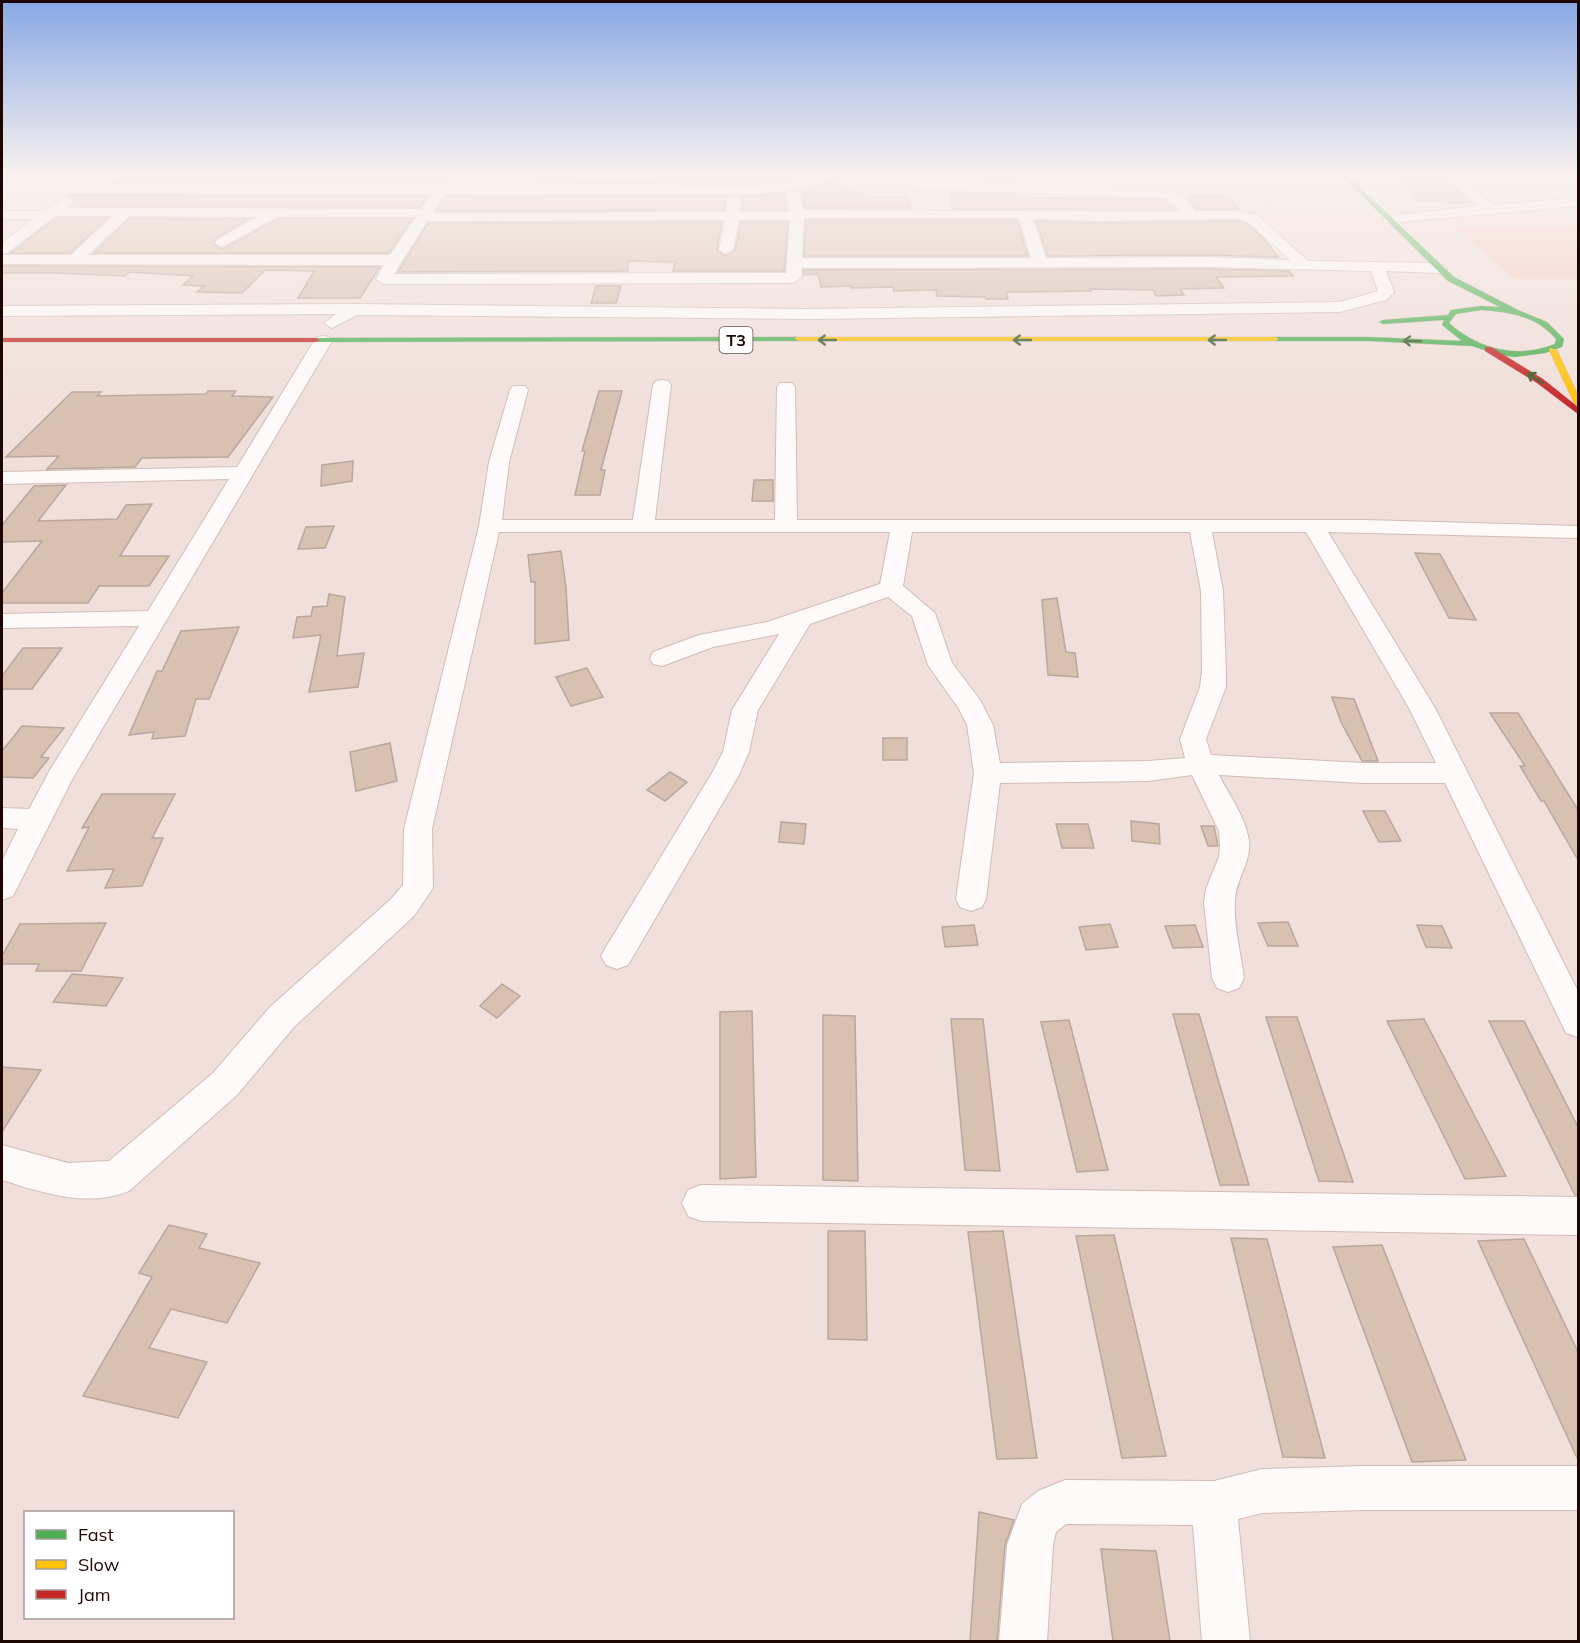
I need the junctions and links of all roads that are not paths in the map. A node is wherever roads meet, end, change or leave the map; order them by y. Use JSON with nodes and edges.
{"nodes":[{"id":1,"x":83,"y":253,"type":"edge"},
{"id":2,"x":399,"y":253,"type":"edge"},
{"id":3,"x":795,"y":253,"type":"edge"},
{"id":4,"x":1037,"y":253,"type":"edge"},
{"id":5,"x":1122,"y":253,"type":"edge"},
{"id":6,"x":1200,"y":253,"type":"edge"},
{"id":7,"x":1290,"y":253,"type":"edge"},
{"id":8,"x":1423,"y":253,"type":"edge"},
{"id":9,"x":2,"y":260,"type":"edge"},
{"id":10,"x":394,"y":260,"type":"junction"},
{"id":11,"x":74,"y":261,"type":"junction"},
{"id":12,"x":1040,"y":262,"type":"junction"},
{"id":13,"x":1129,"y":262,"type":"junction"},
{"id":14,"x":1206,"y":262,"type":"junction"},
{"id":15,"x":1304,"y":265,"type":"junction"},
{"id":16,"x":1377,"y":267,"type":"junction"},
{"id":17,"x":794,"y":271,"type":"junction"},
{"id":18,"x":1445,"y":274,"type":"junction"},
{"id":19,"x":376,"y":288,"type":"junction"},
{"id":20,"x":1340,"y":307,"type":"junction"},
{"id":21,"x":354,"y":310,"type":"junction"},
{"id":22,"x":2,"y":311,"type":"edge"},
{"id":23,"x":1515,"y":312,"type":"junction"},
{"id":24,"x":1450,"y":314,"type":"junction"},
{"id":25,"x":812,"y":318,"type":"junction"},
{"id":26,"x":1534,"y":318,"type":"junction"},
{"id":27,"x":1567,"y":321,"type":"dead end"},
{"id":28,"x":2,"y":323,"type":"edge"},
{"id":29,"x":1359,"y":323,"type":"joint"},
{"id":30,"x":1147,"y":324,"type":"dead end"},
{"id":31,"x":328,"y":332,"type":"junction"},
{"id":32,"x":2,"y":340,"type":"edge"},
{"id":33,"x":1471,"y":344,"type":"junction"},
{"id":34,"x":1560,"y":346,"type":"junction"},
{"id":35,"x":1488,"y":349,"type":"junction"},
{"id":36,"x":662,"y":385,"type":"dead end"},
{"id":37,"x":786,"y":387,"type":"dead end"},
{"id":38,"x":519,"y":390,"type":"dead end"},
{"id":39,"x":1578,"y":403,"type":"edge"},
{"id":40,"x":1578,"y":411,"type":"edge"},
{"id":41,"x":241,"y":473,"type":"junction"},
{"id":42,"x":2,"y":478,"type":"edge"},
{"id":43,"x":1313,"y":525,"type":"junction"},
{"id":44,"x":490,"y":526,"type":"junction"},
{"id":45,"x":643,"y":526,"type":"junction"},
{"id":46,"x":786,"y":526,"type":"junction"},
{"id":47,"x":1200,"y":526,"type":"junction"},
{"id":48,"x":902,"y":527,"type":"junction"},
{"id":49,"x":1578,"y":532,"type":"edge"},
{"id":50,"x":891,"y":588,"type":"junction"},
{"id":51,"x":154,"y":618,"type":"junction"},
{"id":52,"x":800,"y":620,"type":"junction"},
{"id":53,"x":2,"y":621,"type":"edge"},
{"id":54,"x":662,"y":658,"type":"dead end"},
{"id":55,"x":1200,"y":764,"type":"junction"},
{"id":56,"x":988,"y":773,"type":"junction"},
{"id":57,"x":1454,"y":773,"type":"junction"},
{"id":58,"x":2,"y":818,"type":"edge"},
{"id":59,"x":38,"y":819,"type":"junction"},
{"id":60,"x":2,"y":888,"type":"edge"},
{"id":61,"x":971,"y":898,"type":"dead end"},
{"id":62,"x":617,"y":957,"type":"dead end"},
{"id":63,"x":1228,"y":978,"type":"dead end"},
{"id":64,"x":1578,"y":1023,"type":"edge"},
{"id":65,"x":2,"y":1163,"type":"edge"},
{"id":66,"x":700,"y":1203,"type":"dead end"},
{"id":67,"x":1578,"y":1216,"type":"edge"},
{"id":68,"x":1578,"y":1488,"type":"edge"},
{"id":69,"x":1214,"y":1503,"type":"junction"},
{"id":70,"x":1023,"y":1641,"type":"edge"},
{"id":71,"x":1226,"y":1641,"type":"edge"}],
"edges":[{"from":1,"to":11,"type":"street"},
{"from":2,"to":10,"type":"street"},
{"from":3,"to":17,"type":"street"},
{"from":4,"to":12,"type":"street"},
{"from":5,"to":13,"type":"street"},
{"from":6,"to":14,"type":"street"},
{"from":7,"to":15,"type":"street"},
{"from":8,"to":18,"type":"main road"},
{"from":9,"to":11,"type":"street"},
{"from":10,"to":11,"type":"street"},
{"from":10,"to":19,"type":"street"},
{"from":12,"to":13,"type":"street"},
{"from":12,"to":17,"type":"street"},
{"from":13,"to":14,"type":"street"},
{"from":14,"to":15,"type":"street"},
{"from":15,"to":16,"type":"street"},
{"from":15,"to":20,"type":"street"},
{"from":16,"to":18,"type":"street"},
{"from":16,"to":20,"type":"street"},
{"from":17,"to":19,"type":"street"},
{"from":17,"to":25,"type":"street"},
{"from":18,"to":23,"type":"main road"},
{"from":18,"to":24,"type":"main road"},
{"from":19,"to":21,"type":"street"},
{"from":20,"to":25,"type":"street"},
{"from":20,"to":29,"type":"street"},
{"from":21,"to":22,"type":"street"},
{"from":21,"to":25,"type":"street"},
{"from":21,"to":31,"type":"street"},
{"from":23,"to":24,"type":"main road"},
{"from":23,"to":26,"type":"main road"},
{"from":24,"to":29,"type":"main road"},
{"from":24,"to":33,"type":"main road"},
{"from":25,"to":30,"type":"main road","number":"T3"},
{"from":25,"to":31,"type":"main road","number":"T3"},
{"from":26,"to":27,"type":"main road"},
{"from":26,"to":34,"type":"main road"},
{"from":28,"to":31,"type":"main road","number":"T3"},
{"from":31,"to":32,"type":"main road","number":"T3"},
{"from":33,"to":31,"type":"main road","number":"T3","one_way":true},
{"from":31,"to":41,"type":"street"},
{"from":33,"to":35,"type":"main road"},
{"from":34,"to":35,"type":"main road"},
{"from":34,"to":39,"type":"main road"},
{"from":40,"to":35,"type":"main road","one_way":true},
{"from":36,"to":45,"type":"street"},
{"from":37,"to":46,"type":"street"},
{"from":38,"to":44,"type":"street"},
{"from":41,"to":42,"type":"street"},
{"from":41,"to":51,"type":"street"},
{"from":43,"to":47,"type":"street"},
{"from":43,"to":49,"type":"street"},
{"from":43,"to":57,"type":"street"},
{"from":44,"to":45,"type":"street"},
{"from":44,"to":65,"type":"street"},
{"from":45,"to":46,"type":"street"},
{"from":46,"to":48,"type":"street"},
{"from":47,"to":48,"type":"street"},
{"from":47,"to":55,"type":"street"},
{"from":48,"to":50,"type":"street"},
{"from":50,"to":52,"type":"street"},
{"from":50,"to":56,"type":"street"},
{"from":51,"to":53,"type":"street"},
{"from":51,"to":59,"type":"street"},
{"from":52,"to":54,"type":"street"},
{"from":52,"to":62,"type":"street"},
{"from":55,"to":56,"type":"street"},
{"from":55,"to":57,"type":"street"},
{"from":55,"to":63,"type":"street"},
{"from":56,"to":61,"type":"street"},
{"from":57,"to":64,"type":"street"},
{"from":58,"to":59,"type":"street"},
{"from":59,"to":60,"type":"street"},
{"from":66,"to":67,"type":"street"},
{"from":68,"to":69,"type":"street"},
{"from":69,"to":70,"type":"street"},
{"from":69,"to":71,"type":"street"}]}
